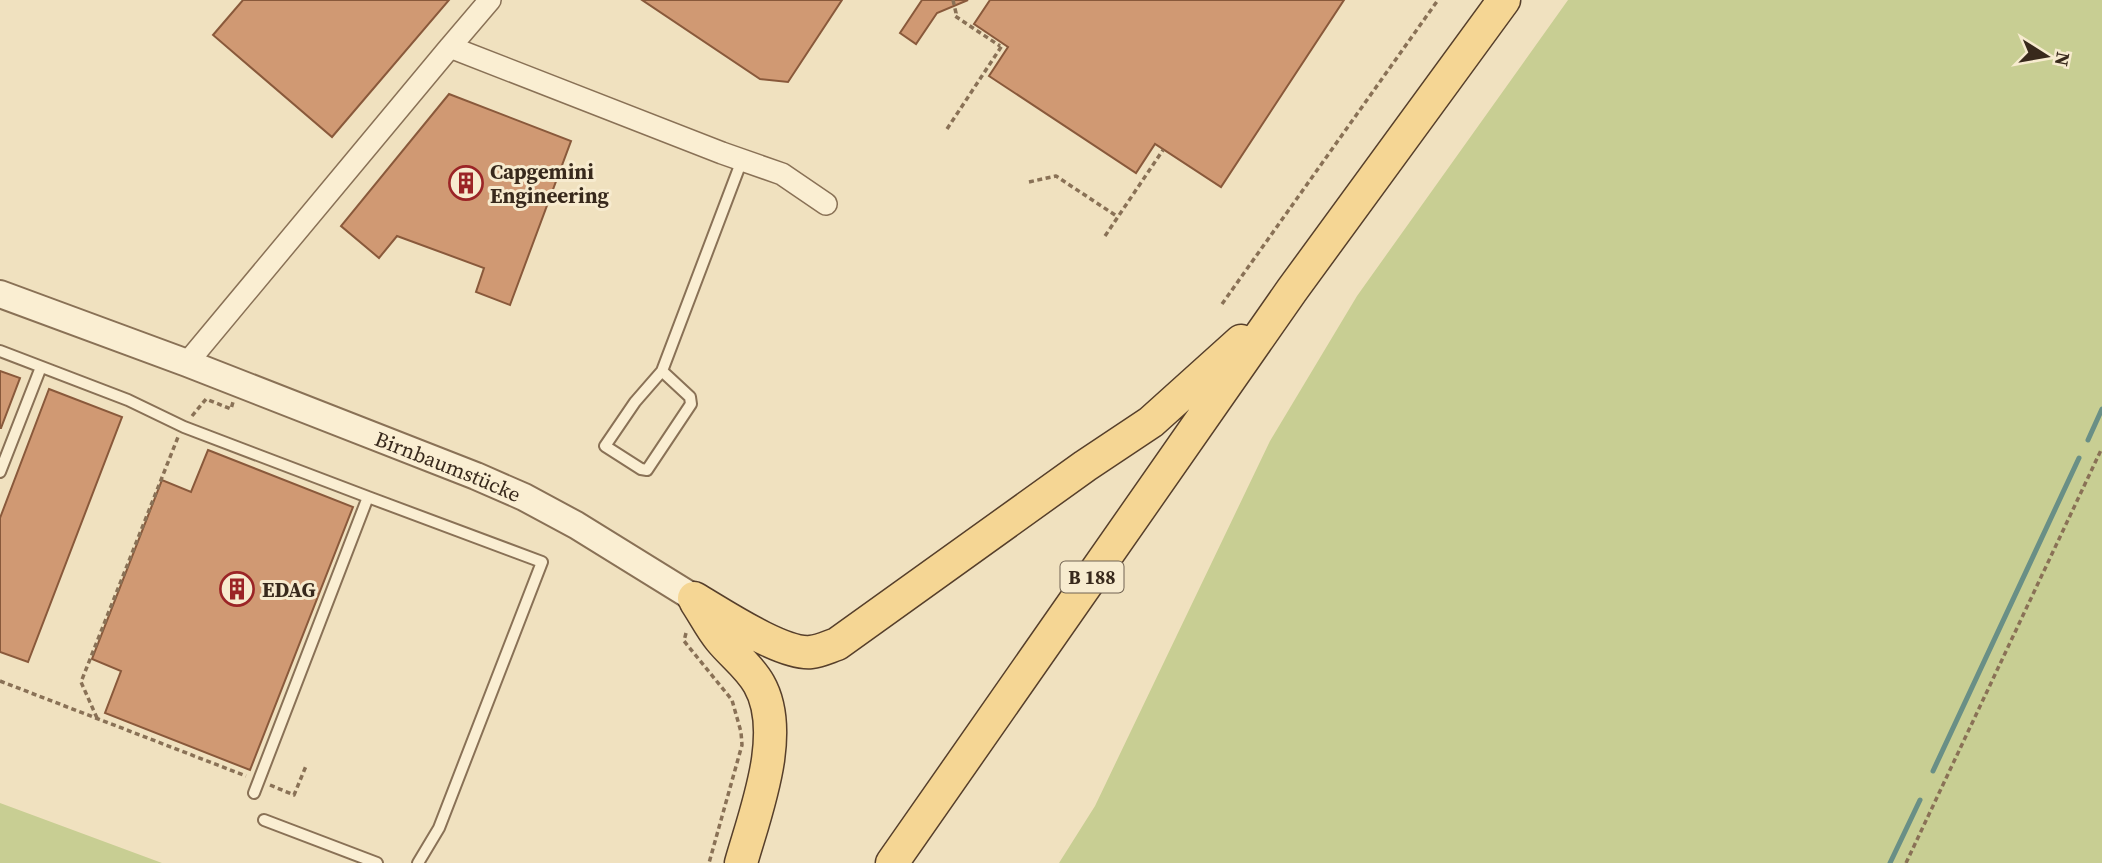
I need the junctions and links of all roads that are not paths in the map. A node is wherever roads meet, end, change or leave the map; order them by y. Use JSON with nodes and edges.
{"nodes":[{"id":1,"x":490,"y":0,"type":"edge"},
{"id":2,"x":1504,"y":0,"type":"edge"},
{"id":3,"x":450,"y":47,"type":"junction"},
{"id":4,"x":742,"y":160,"type":"junction"},
{"id":5,"x":826,"y":204,"type":"dead end"},
{"id":6,"x":1292,"y":290,"type":"junction"},
{"id":7,"x":0,"y":294,"type":"edge"},
{"id":8,"x":0,"y":351,"type":"edge"},
{"id":9,"x":187,"y":363,"type":"junction"},
{"id":10,"x":41,"y":367,"type":"junction"},
{"id":11,"x":662,"y":370,"type":"junction"},
{"id":12,"x":0,"y":472,"type":"edge"},
{"id":13,"x":368,"y":496,"type":"junction"},
{"id":14,"x":694,"y":598,"type":"junction"},
{"id":15,"x":254,"y":793,"type":"dead end"},
{"id":16,"x":264,"y":820,"type":"dead end"},
{"id":17,"x":377,"y":863,"type":"edge"},
{"id":18,"x":418,"y":863,"type":"edge"},
{"id":19,"x":741,"y":863,"type":"edge"},
{"id":20,"x":892,"y":863,"type":"edge"}],
"edges":[{"from":1,"to":3,"type":"street"},
{"from":2,"to":6,"type":"main road","number":"B 188"},
{"from":3,"to":4,"type":"street"},
{"from":3,"to":9,"type":"street"},
{"from":4,"to":5,"type":"street"},
{"from":4,"to":11,"type":"lane"},
{"from":6,"to":14,"type":"main road"},
{"from":6,"to":20,"type":"main road","number":"B 188"},
{"from":7,"to":9,"type":"street","name":"Birnbaumstücke"},
{"from":8,"to":10,"type":"lane"},
{"from":9,"to":14,"type":"street","name":"Birnbaumstücke"},
{"from":10,"to":12,"type":"lane"},
{"from":10,"to":13,"type":"lane"},
{"from":11,"to":11,"type":"lane"},
{"from":13,"to":15,"type":"lane"},
{"from":13,"to":18,"type":"lane"},
{"from":14,"to":19,"type":"main road"},
{"from":16,"to":17,"type":"lane"}]}
